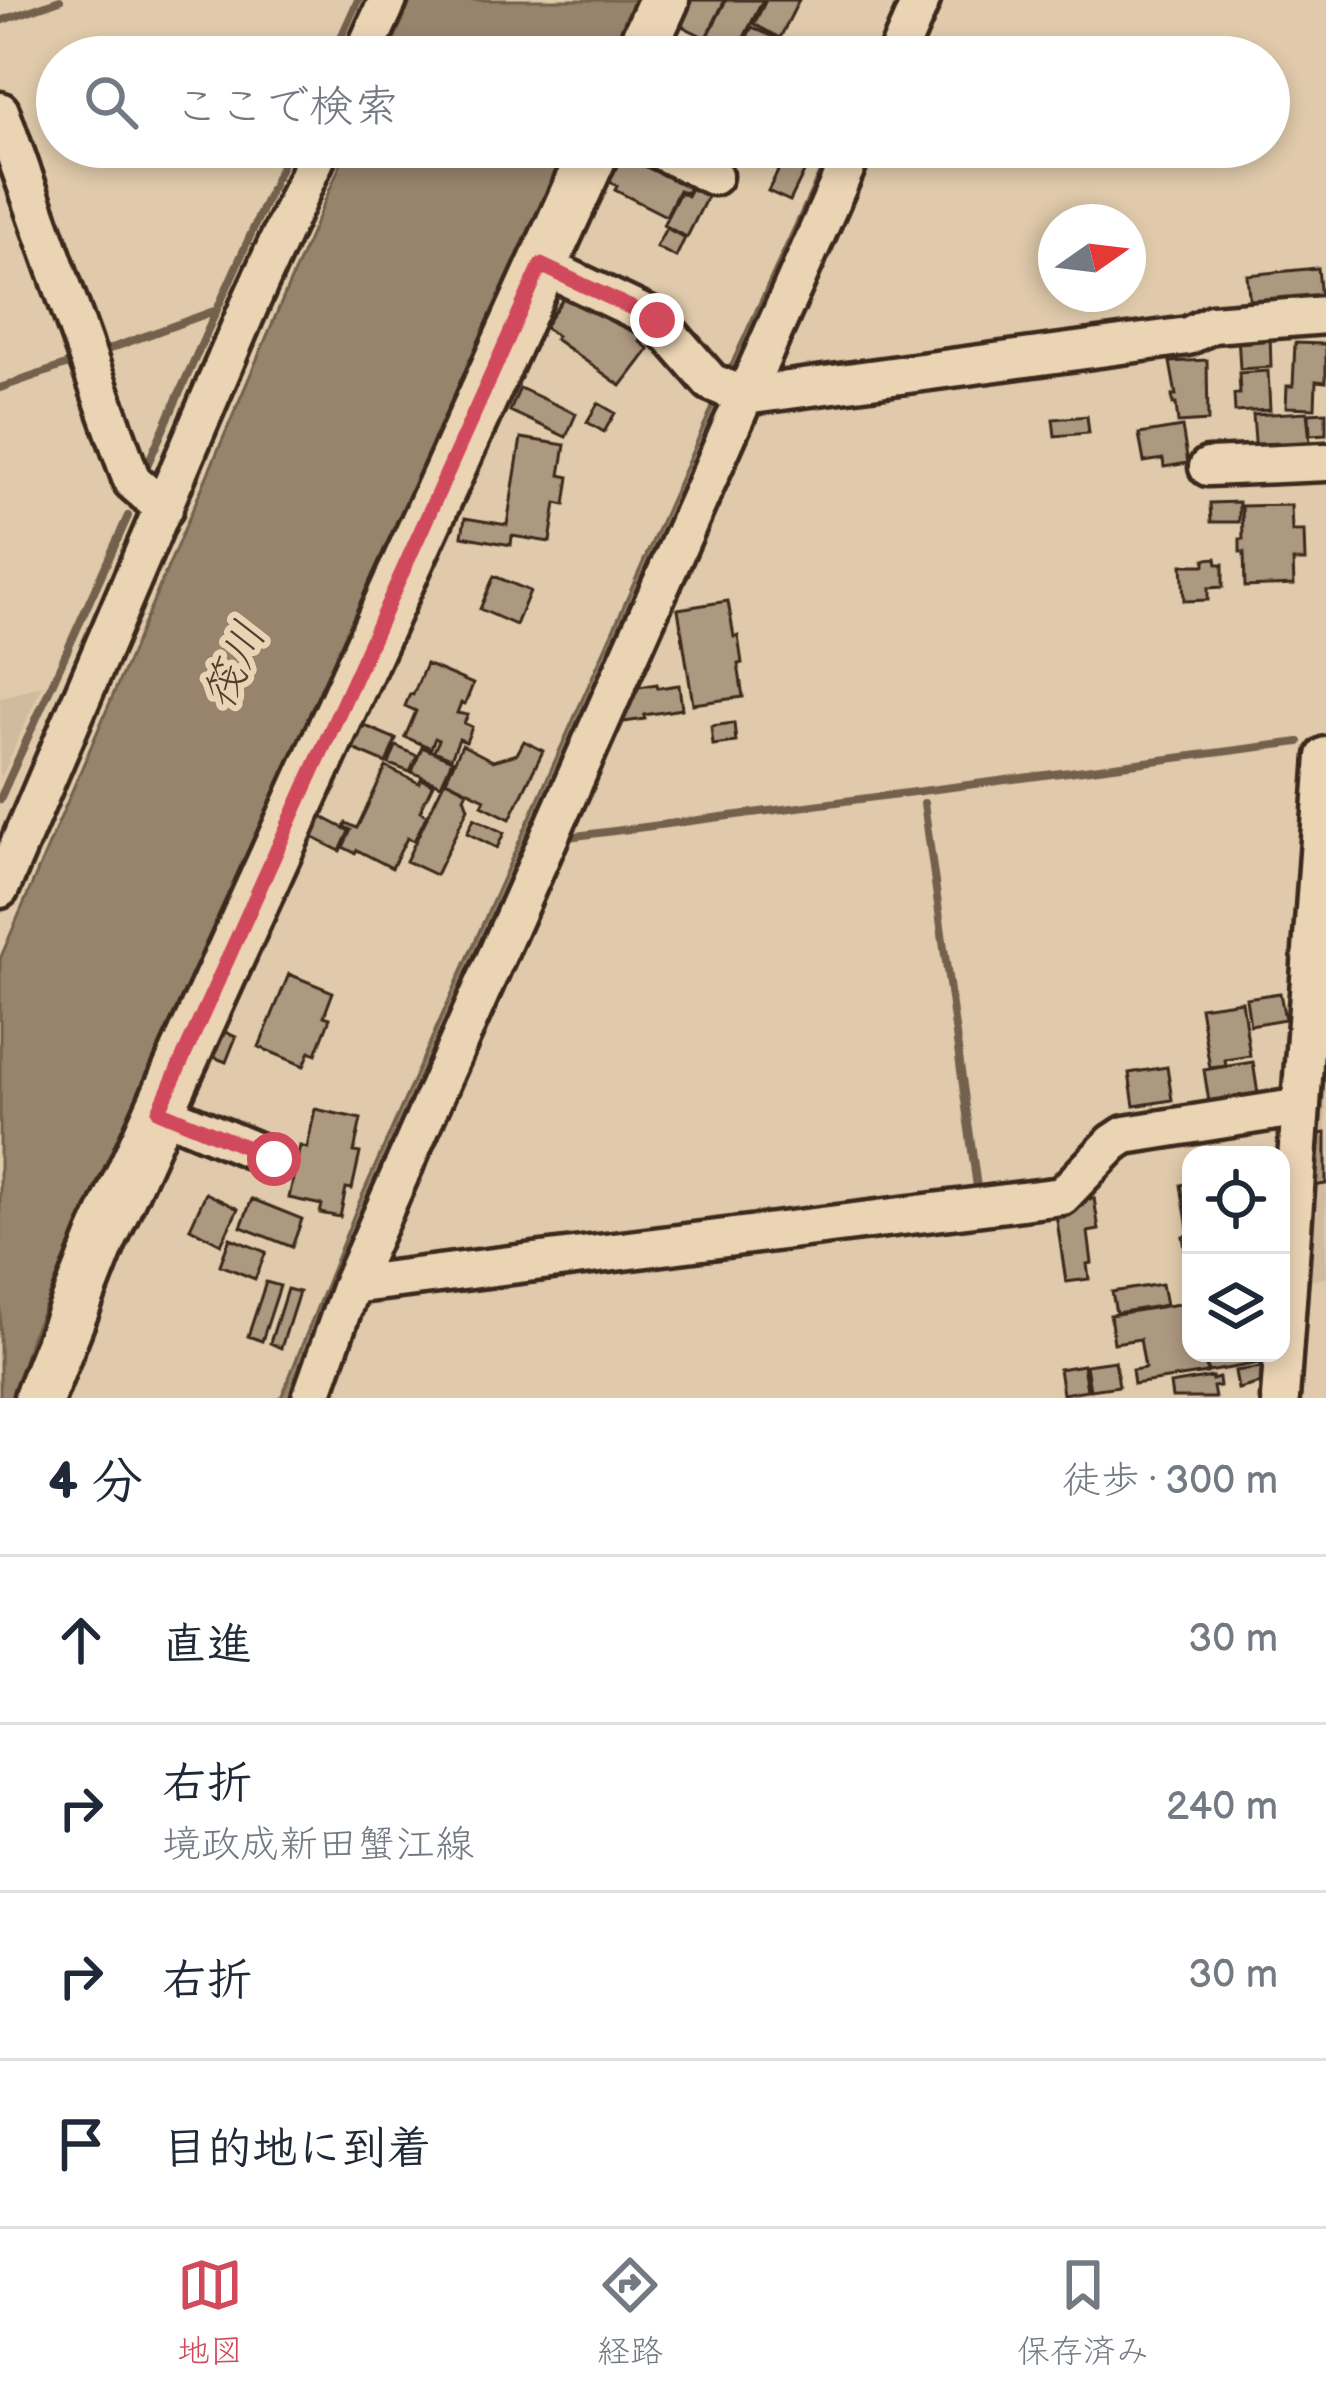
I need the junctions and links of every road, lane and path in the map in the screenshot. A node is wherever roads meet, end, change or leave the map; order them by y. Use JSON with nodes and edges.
{"nodes":[{"id":1,"x":388,"y":0,"type":"edge"},
{"id":2,"x":664,"y":0,"type":"edge"},
{"id":3,"x":921,"y":0,"type":"edge"},
{"id":4,"x":372,"y":36,"type":"edge"},
{"id":5,"x":648,"y":36,"type":"edge"},
{"id":6,"x":905,"y":36,"type":"edge"},
{"id":7,"x":0,"y":110,"type":"edge"},
{"id":8,"x":311,"y":168,"type":"edge"},
{"id":9,"x":586,"y":168,"type":"edge"},
{"id":10,"x":696,"y":168,"type":"edge"},
{"id":11,"x":844,"y":168,"type":"edge"},
{"id":12,"x":712,"y":176,"type":"dead end"},
{"id":13,"x":541,"y":265,"type":"junction"},
{"id":14,"x":1326,"y":314,"type":"edge"},
{"id":15,"x":727,"y":389,"type":"junction"},
{"id":16,"x":1326,"y":462,"type":"edge"},
{"id":17,"x":1208,"y":467,"type":"dead end"},
{"id":18,"x":164,"y":509,"type":"junction"},
{"id":19,"x":1326,"y":756,"type":"edge"},
{"id":20,"x":8,"y":852,"type":"edge"},
{"id":21,"x":0,"y":889,"type":"edge"},
{"id":22,"x":1310,"y":1091,"type":"edge"},
{"id":23,"x":159,"y":1111,"type":"junction"},
{"id":24,"x":274,"y":1159,"type":"dead end"},
{"id":25,"x":351,"y":1285,"type":"junction"},
{"id":26,"x":39,"y":1398,"type":"edge"},
{"id":27,"x":311,"y":1398,"type":"edge"},
{"id":28,"x":1280,"y":1398,"type":"edge"}],
"edges":[{"from":1,"to":4,"type":"street"},
{"from":2,"to":5,"type":"main road"},
{"from":3,"to":6,"type":"street"},
{"from":7,"to":18,"type":"street"},
{"from":8,"to":18,"type":"street"},
{"from":9,"to":13,"type":"main road"},
{"from":10,"to":12,"type":"street"},
{"from":11,"to":15,"type":"street"},
{"from":13,"to":15,"type":"street"},
{"from":13,"to":23,"type":"main road"},
{"from":14,"to":15,"type":"street"},
{"from":15,"to":25,"type":"street"},
{"from":16,"to":17,"type":"street"},
{"from":18,"to":20,"type":"street"},
{"from":19,"to":22,"type":"street"},
{"from":20,"to":21,"type":"street"},
{"from":22,"to":25,"type":"street"},
{"from":22,"to":28,"type":"street"},
{"from":23,"to":24,"type":"street"},
{"from":23,"to":26,"type":"main road"},
{"from":25,"to":27,"type":"street"}]}
